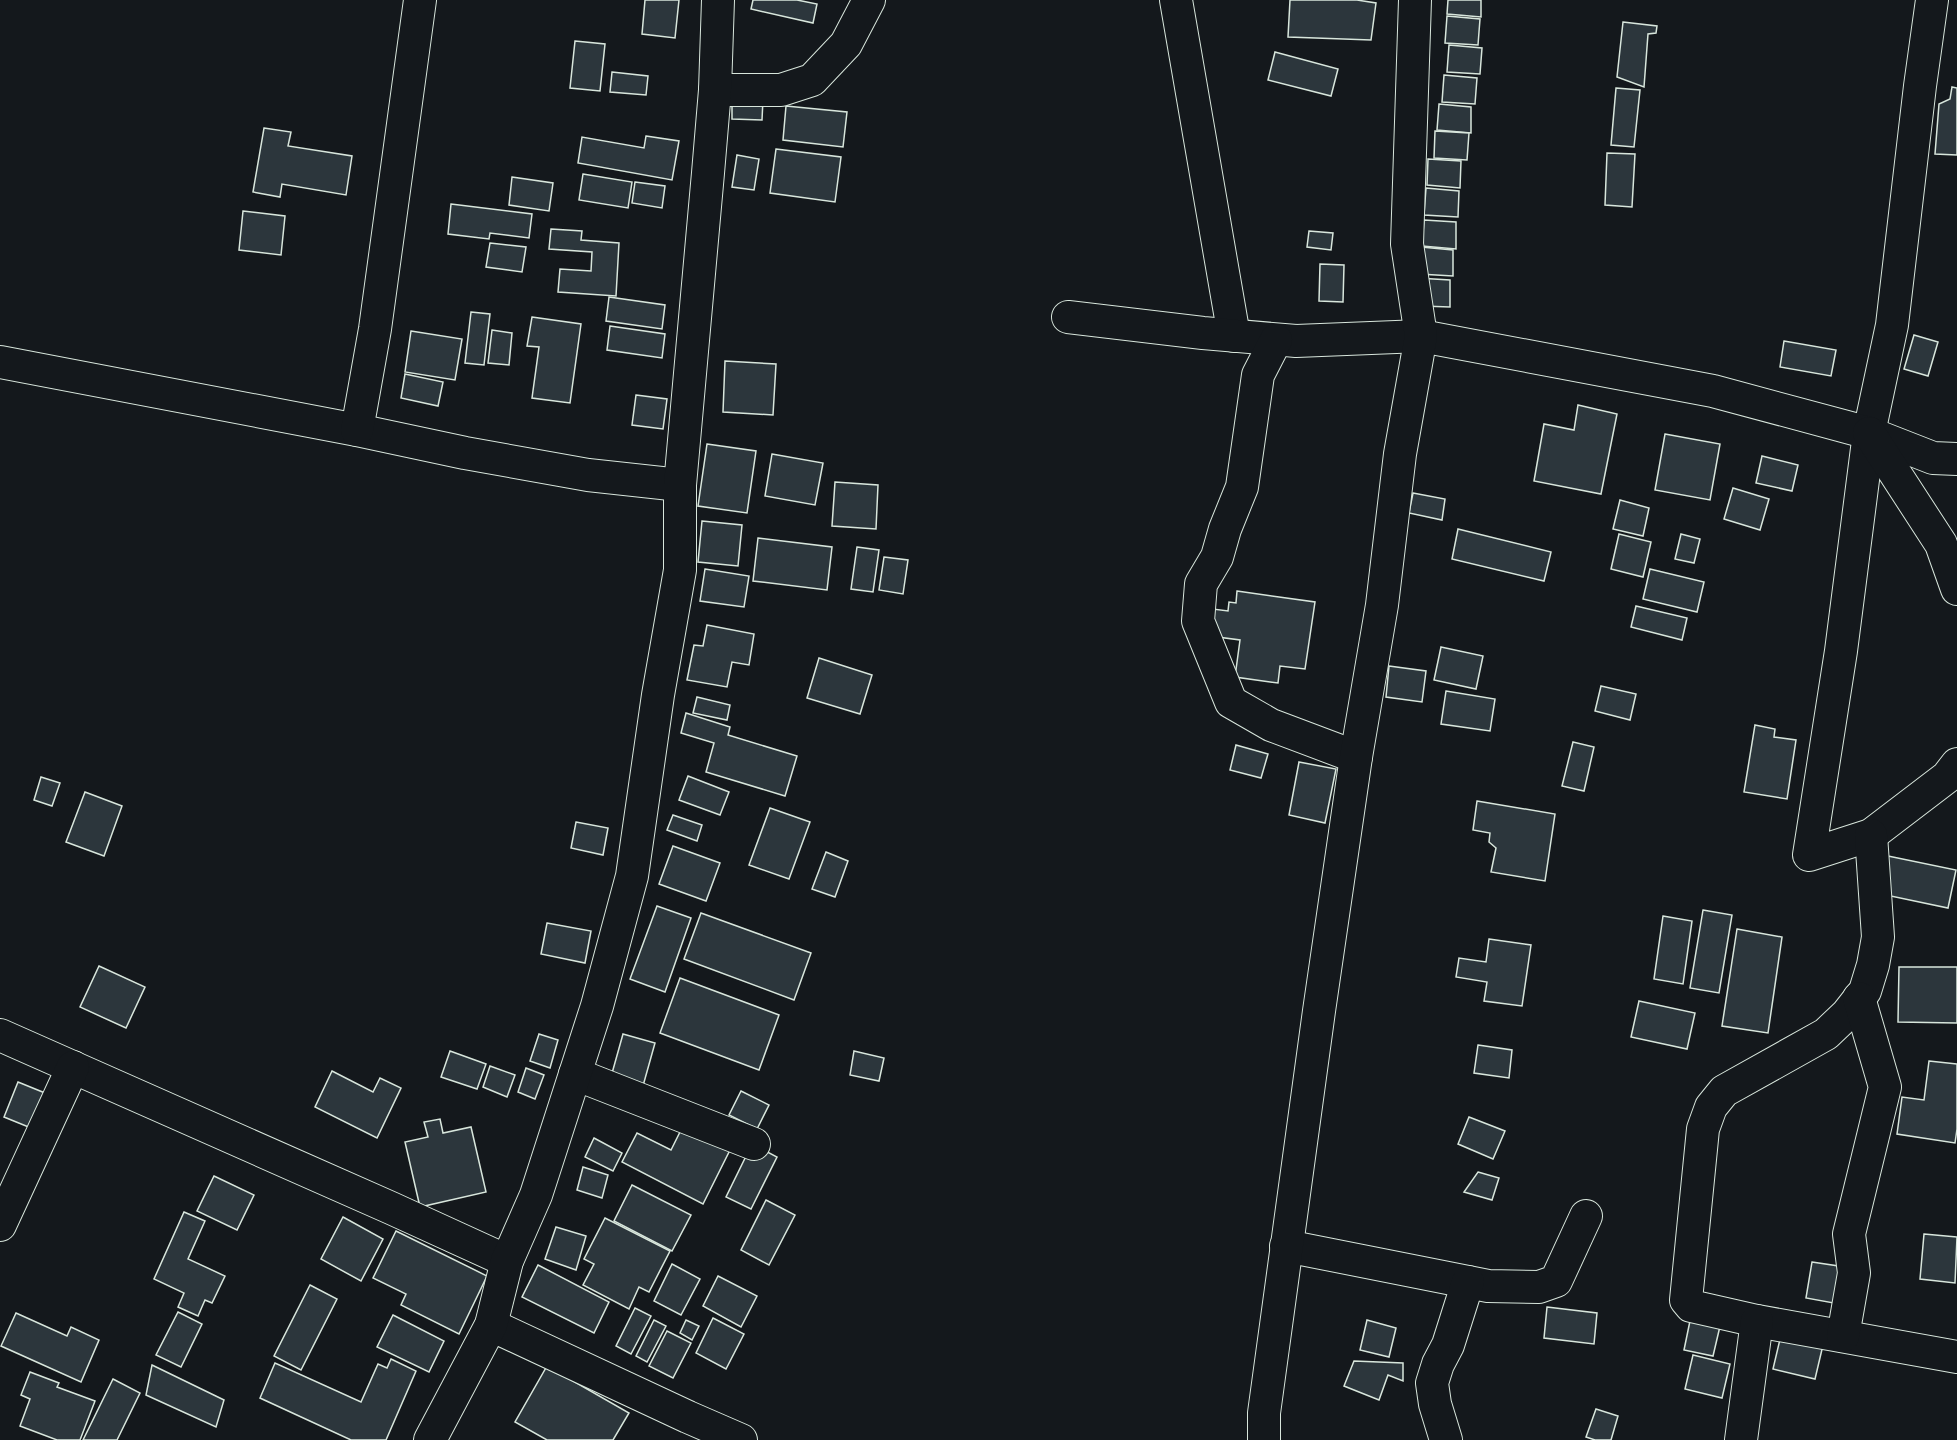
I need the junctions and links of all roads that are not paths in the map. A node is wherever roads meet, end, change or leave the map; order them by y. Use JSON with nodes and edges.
{"nodes":[{"id":1,"x":420,"y":0,"type":"edge"},
{"id":2,"x":718,"y":0,"type":"edge"},
{"id":3,"x":869,"y":0,"type":"edge"},
{"id":4,"x":1176,"y":0,"type":"edge"},
{"id":5,"x":1415,"y":0,"type":"edge"},
{"id":6,"x":1932,"y":0,"type":"edge"},
{"id":7,"x":715,"y":90,"type":"junction"},
{"id":8,"x":1068,"y":317,"type":"dead end"},
{"id":9,"x":1234,"y":336,"type":"junction"},
{"id":10,"x":1421,"y":336,"type":"junction"},
{"id":11,"x":1276,"y":340,"type":"junction"},
{"id":12,"x":0,"y":362,"type":"edge"},
{"id":13,"x":357,"y":430,"type":"junction"},
{"id":14,"x":1869,"y":433,"type":"junction"},
{"id":15,"x":1957,"y":459,"type":"edge"},
{"id":16,"x":680,"y":485,"type":"junction"},
{"id":17,"x":1957,"y":589,"type":"edge"},
{"id":18,"x":1356,"y":757,"type":"junction"},
{"id":19,"x":1954,"y":763,"type":"edge"},
{"id":20,"x":1871,"y":835,"type":"junction"},
{"id":21,"x":1859,"y":999,"type":"junction"},
{"id":22,"x":0,"y":1035,"type":"edge"},
{"id":23,"x":73,"y":1067,"type":"junction"},
{"id":24,"x":575,"y":1074,"type":"junction"},
{"id":25,"x":754,"y":1144,"type":"dead end"},
{"id":26,"x":1586,"y":1216,"type":"dead end"},
{"id":27,"x":0,"y":1225,"type":"edge"},
{"id":28,"x":1286,"y":1246,"type":"junction"},
{"id":29,"x":507,"y":1261,"type":"junction"},
{"id":30,"x":1468,"y":1282,"type":"junction"},
{"id":31,"x":1757,"y":1322,"type":"junction"},
{"id":32,"x":491,"y":1325,"type":"junction"},
{"id":33,"x":1842,"y":1336,"type":"junction"},
{"id":34,"x":1957,"y":1357,"type":"edge"},
{"id":35,"x":430,"y":1440,"type":"edge"},
{"id":36,"x":741,"y":1440,"type":"edge"},
{"id":37,"x":1264,"y":1440,"type":"edge"},
{"id":38,"x":1446,"y":1440,"type":"edge"},
{"id":39,"x":1741,"y":1440,"type":"edge"}],
"edges":[{"from":1,"to":13,"type":"street"},
{"from":2,"to":7,"type":"street"},
{"from":3,"to":7,"type":"street"},
{"from":4,"to":9,"type":"street"},
{"from":5,"to":10,"type":"street"},
{"from":6,"to":14,"type":"street"},
{"from":7,"to":16,"type":"street"},
{"from":8,"to":9,"type":"street"},
{"from":9,"to":11,"type":"street"},
{"from":10,"to":11,"type":"street"},
{"from":10,"to":14,"type":"street"},
{"from":10,"to":18,"type":"street"},
{"from":11,"to":18,"type":"street"},
{"from":12,"to":13,"type":"street"},
{"from":13,"to":16,"type":"street"},
{"from":14,"to":15,"type":"street"},
{"from":14,"to":17,"type":"street"},
{"from":14,"to":20,"type":"street"},
{"from":16,"to":24,"type":"street"},
{"from":18,"to":28,"type":"street"},
{"from":19,"to":20,"type":"street"},
{"from":20,"to":21,"type":"street"},
{"from":21,"to":31,"type":"street"},
{"from":21,"to":33,"type":"street"},
{"from":22,"to":23,"type":"street"},
{"from":23,"to":27,"type":"street"},
{"from":23,"to":29,"type":"street"},
{"from":24,"to":25,"type":"street"},
{"from":24,"to":29,"type":"street"},
{"from":26,"to":30,"type":"street"},
{"from":28,"to":30,"type":"street"},
{"from":28,"to":37,"type":"street"},
{"from":29,"to":32,"type":"street"},
{"from":30,"to":38,"type":"street"},
{"from":31,"to":33,"type":"street"},
{"from":31,"to":39,"type":"street"},
{"from":32,"to":35,"type":"street"},
{"from":32,"to":36,"type":"street"},
{"from":33,"to":34,"type":"street"}]}
